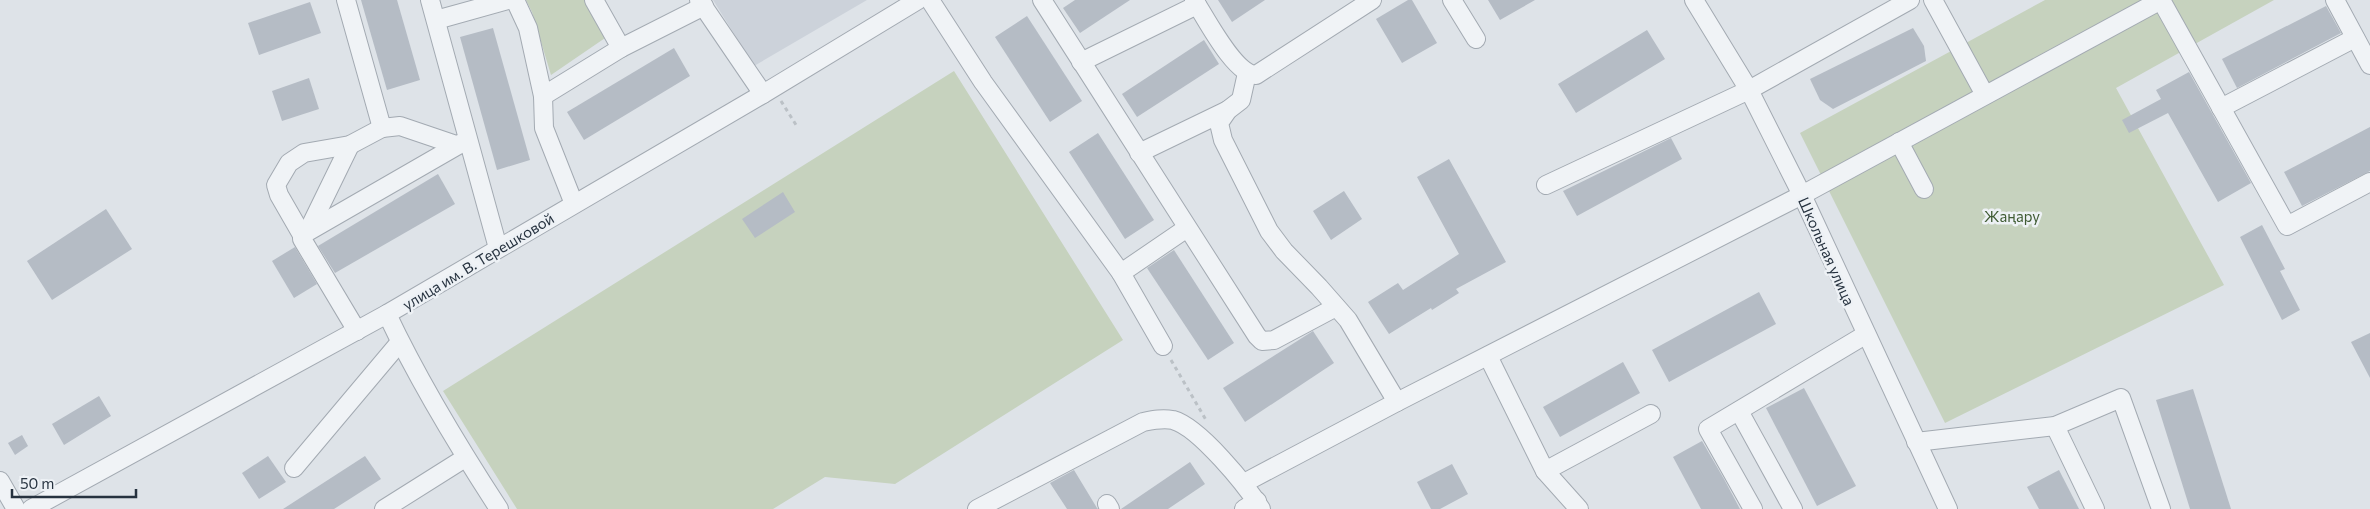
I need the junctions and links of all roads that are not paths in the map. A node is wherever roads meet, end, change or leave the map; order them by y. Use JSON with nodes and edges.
{"nodes":[{"id":1,"x":346,"y":0,"type":"edge"},
{"id":2,"x":430,"y":0,"type":"edge"},
{"id":3,"x":508,"y":0,"type":"edge"},
{"id":4,"x":514,"y":0,"type":"edge"},
{"id":5,"x":594,"y":0,"type":"edge"},
{"id":6,"x":918,"y":0,"type":"edge"},
{"id":7,"x":930,"y":0,"type":"edge"},
{"id":8,"x":1042,"y":0,"type":"edge"},
{"id":9,"x":1452,"y":0,"type":"edge"},
{"id":10,"x":1694,"y":0,"type":"edge"},
{"id":11,"x":1910,"y":0,"type":"edge"},
{"id":12,"x":1933,"y":0,"type":"edge"},
{"id":13,"x":2161,"y":0,"type":"edge"},
{"id":14,"x":2335,"y":0,"type":"edge"},
{"id":15,"x":1196,"y":2,"type":"edge"},
{"id":16,"x":1364,"y":2,"type":"edge"},
{"id":17,"x":702,"y":3,"type":"edge"},
{"id":18,"x":436,"y":20,"type":"junction"},
{"id":19,"x":2355,"y":38,"type":"junction"},
{"id":20,"x":1476,"y":39,"type":"dead end"},
{"id":21,"x":621,"y":48,"type":"junction"},
{"id":22,"x":1081,"y":62,"type":"junction"},
{"id":23,"x":2370,"y":65,"type":"edge"},
{"id":24,"x":1247,"y":73,"type":"junction"},
{"id":25,"x":1749,"y":90,"type":"junction"},
{"id":26,"x":768,"y":91,"type":"junction"},
{"id":27,"x":1985,"y":95,"type":"junction"},
{"id":28,"x":543,"y":96,"type":"junction"},
{"id":29,"x":2221,"y":108,"type":"junction"},
{"id":30,"x":1228,"y":110,"type":"junction"},
{"id":31,"x":382,"y":128,"type":"junction"},
{"id":32,"x":1899,"y":142,"type":"junction"},
{"id":33,"x":462,"y":143,"type":"junction"},
{"id":34,"x":350,"y":145,"type":"junction"},
{"id":35,"x":1139,"y":153,"type":"junction"},
{"id":36,"x":2370,"y":182,"type":"edge"},
{"id":37,"x":1546,"y":185,"type":"dead end"},
{"id":38,"x":1924,"y":189,"type":"dead end"},
{"id":39,"x":1802,"y":195,"type":"junction"},
{"id":40,"x":574,"y":204,"type":"junction"},
{"id":41,"x":1187,"y":228,"type":"junction"},
{"id":42,"x":305,"y":232,"type":"junction"},
{"id":43,"x":498,"y":248,"type":"junction"},
{"id":44,"x":1121,"y":273,"type":"junction"},
{"id":45,"x":1336,"y":306,"type":"junction"},
{"id":46,"x":387,"y":314,"type":"junction"},
{"id":47,"x":358,"y":331,"type":"junction"},
{"id":48,"x":1865,"y":335,"type":"junction"},
{"id":49,"x":400,"y":342,"type":"junction"},
{"id":50,"x":1163,"y":346,"type":"road end"},
{"id":51,"x":1488,"y":356,"type":"junction"},
{"id":52,"x":1396,"y":402,"type":"junction"},
{"id":53,"x":1739,"y":411,"type":"junction"},
{"id":54,"x":1651,"y":414,"type":"dead end"},
{"id":55,"x":2055,"y":426,"type":"junction"},
{"id":56,"x":1916,"y":442,"type":"junction"},
{"id":57,"x":465,"y":458,"type":"junction"},
{"id":58,"x":294,"y":468,"type":"dead end"},
{"id":59,"x":1545,"y":471,"type":"junction"},
{"id":60,"x":0,"y":481,"type":"edge"},
{"id":61,"x":1244,"y":483,"type":"junction"},
{"id":62,"x":55,"y":503,"type":"edge"},
{"id":63,"x":1254,"y":506,"type":"edge"},
{"id":64,"x":16,"y":509,"type":"edge"},
{"id":65,"x":31,"y":509,"type":"edge"},
{"id":66,"x":384,"y":509,"type":"edge"},
{"id":67,"x":498,"y":509,"type":"edge"},
{"id":68,"x":977,"y":509,"type":"edge"},
{"id":69,"x":1579,"y":509,"type":"edge"},
{"id":70,"x":1753,"y":509,"type":"edge"},
{"id":71,"x":1793,"y":509,"type":"edge"},
{"id":72,"x":1948,"y":509,"type":"edge"},
{"id":73,"x":2095,"y":509,"type":"edge"},
{"id":74,"x":2161,"y":509,"type":"edge"}],
"edges":[{"from":1,"to":31,"type":"street"},
{"from":2,"to":18,"type":"street"},
{"from":3,"to":18,"type":"street"},
{"from":4,"to":28,"type":"street"},
{"from":5,"to":21,"type":"street"},
{"from":6,"to":26,"type":"street","name":"улица им. В. Терешковой"},
{"from":7,"to":44,"type":"street"},
{"from":8,"to":22,"type":"street"},
{"from":9,"to":20,"type":"street"},
{"from":10,"to":25,"type":"street","name":"Школьная улица"},
{"from":11,"to":25,"type":"street"},
{"from":12,"to":27,"type":"street"},
{"from":13,"to":27,"type":"street"},
{"from":13,"to":29,"type":"street"},
{"from":14,"to":19,"type":"street"},
{"from":15,"to":22,"type":"street"},
{"from":15,"to":24,"type":"street"},
{"from":16,"to":24,"type":"street"},
{"from":17,"to":21,"type":"street"},
{"from":17,"to":26,"type":"street"},
{"from":18,"to":33,"type":"street"},
{"from":19,"to":23,"type":"street"},
{"from":19,"to":29,"type":"street"},
{"from":21,"to":28,"type":"street"},
{"from":22,"to":35,"type":"street"},
{"from":24,"to":30,"type":"street"},
{"from":25,"to":37,"type":"street"},
{"from":25,"to":39,"type":"street","name":"Школьная улица"},
{"from":26,"to":40,"type":"street","name":"улица им. В. Терешковой"},
{"from":27,"to":32,"type":"street"},
{"from":28,"to":40,"type":"street"},
{"from":29,"to":36,"type":"street"},
{"from":30,"to":35,"type":"street"},
{"from":30,"to":45,"type":"street"},
{"from":31,"to":33,"type":"street"},
{"from":31,"to":34,"type":"street"},
{"from":32,"to":38,"type":"street"},
{"from":32,"to":39,"type":"street"},
{"from":33,"to":42,"type":"street"},
{"from":33,"to":43,"type":"street"},
{"from":34,"to":42,"type":"street"},
{"from":34,"to":42,"type":"street"},
{"from":35,"to":41,"type":"street"},
{"from":39,"to":48,"type":"street","name":"Школьная улица"},
{"from":39,"to":51,"type":"street"},
{"from":40,"to":43,"type":"street","name":"улица им. В. Терешковой"},
{"from":41,"to":44,"type":"street"},
{"from":41,"to":45,"type":"street"},
{"from":42,"to":47,"type":"street"},
{"from":43,"to":46,"type":"street","name":"улица им. В. Терешковой"},
{"from":44,"to":50,"type":"street"},
{"from":45,"to":52,"type":"street"},
{"from":46,"to":47,"type":"street","name":"улица им. В. Терешковой"},
{"from":46,"to":49,"type":"street"},
{"from":47,"to":62,"type":"street","name":"улица им. В. Терешковой"},
{"from":48,"to":53,"type":"street"},
{"from":48,"to":56,"type":"street","name":"Школьная улица"},
{"from":49,"to":57,"type":"street"},
{"from":49,"to":58,"type":"street"},
{"from":51,"to":52,"type":"street"},
{"from":51,"to":59,"type":"street"},
{"from":52,"to":61,"type":"street"},
{"from":53,"to":70,"type":"street"},
{"from":53,"to":71,"type":"street"},
{"from":54,"to":59,"type":"street"},
{"from":55,"to":56,"type":"street"},
{"from":55,"to":73,"type":"street"},
{"from":55,"to":74,"type":"street"},
{"from":56,"to":72,"type":"street","name":"Школьная улица"},
{"from":57,"to":66,"type":"street"},
{"from":57,"to":67,"type":"street"},
{"from":59,"to":69,"type":"street"},
{"from":60,"to":64,"type":"street"},
{"from":61,"to":63,"type":"street"},
{"from":61,"to":68,"type":"street"},
{"from":62,"to":65,"type":"street","name":"улица им. В. Терешковой"}]}
